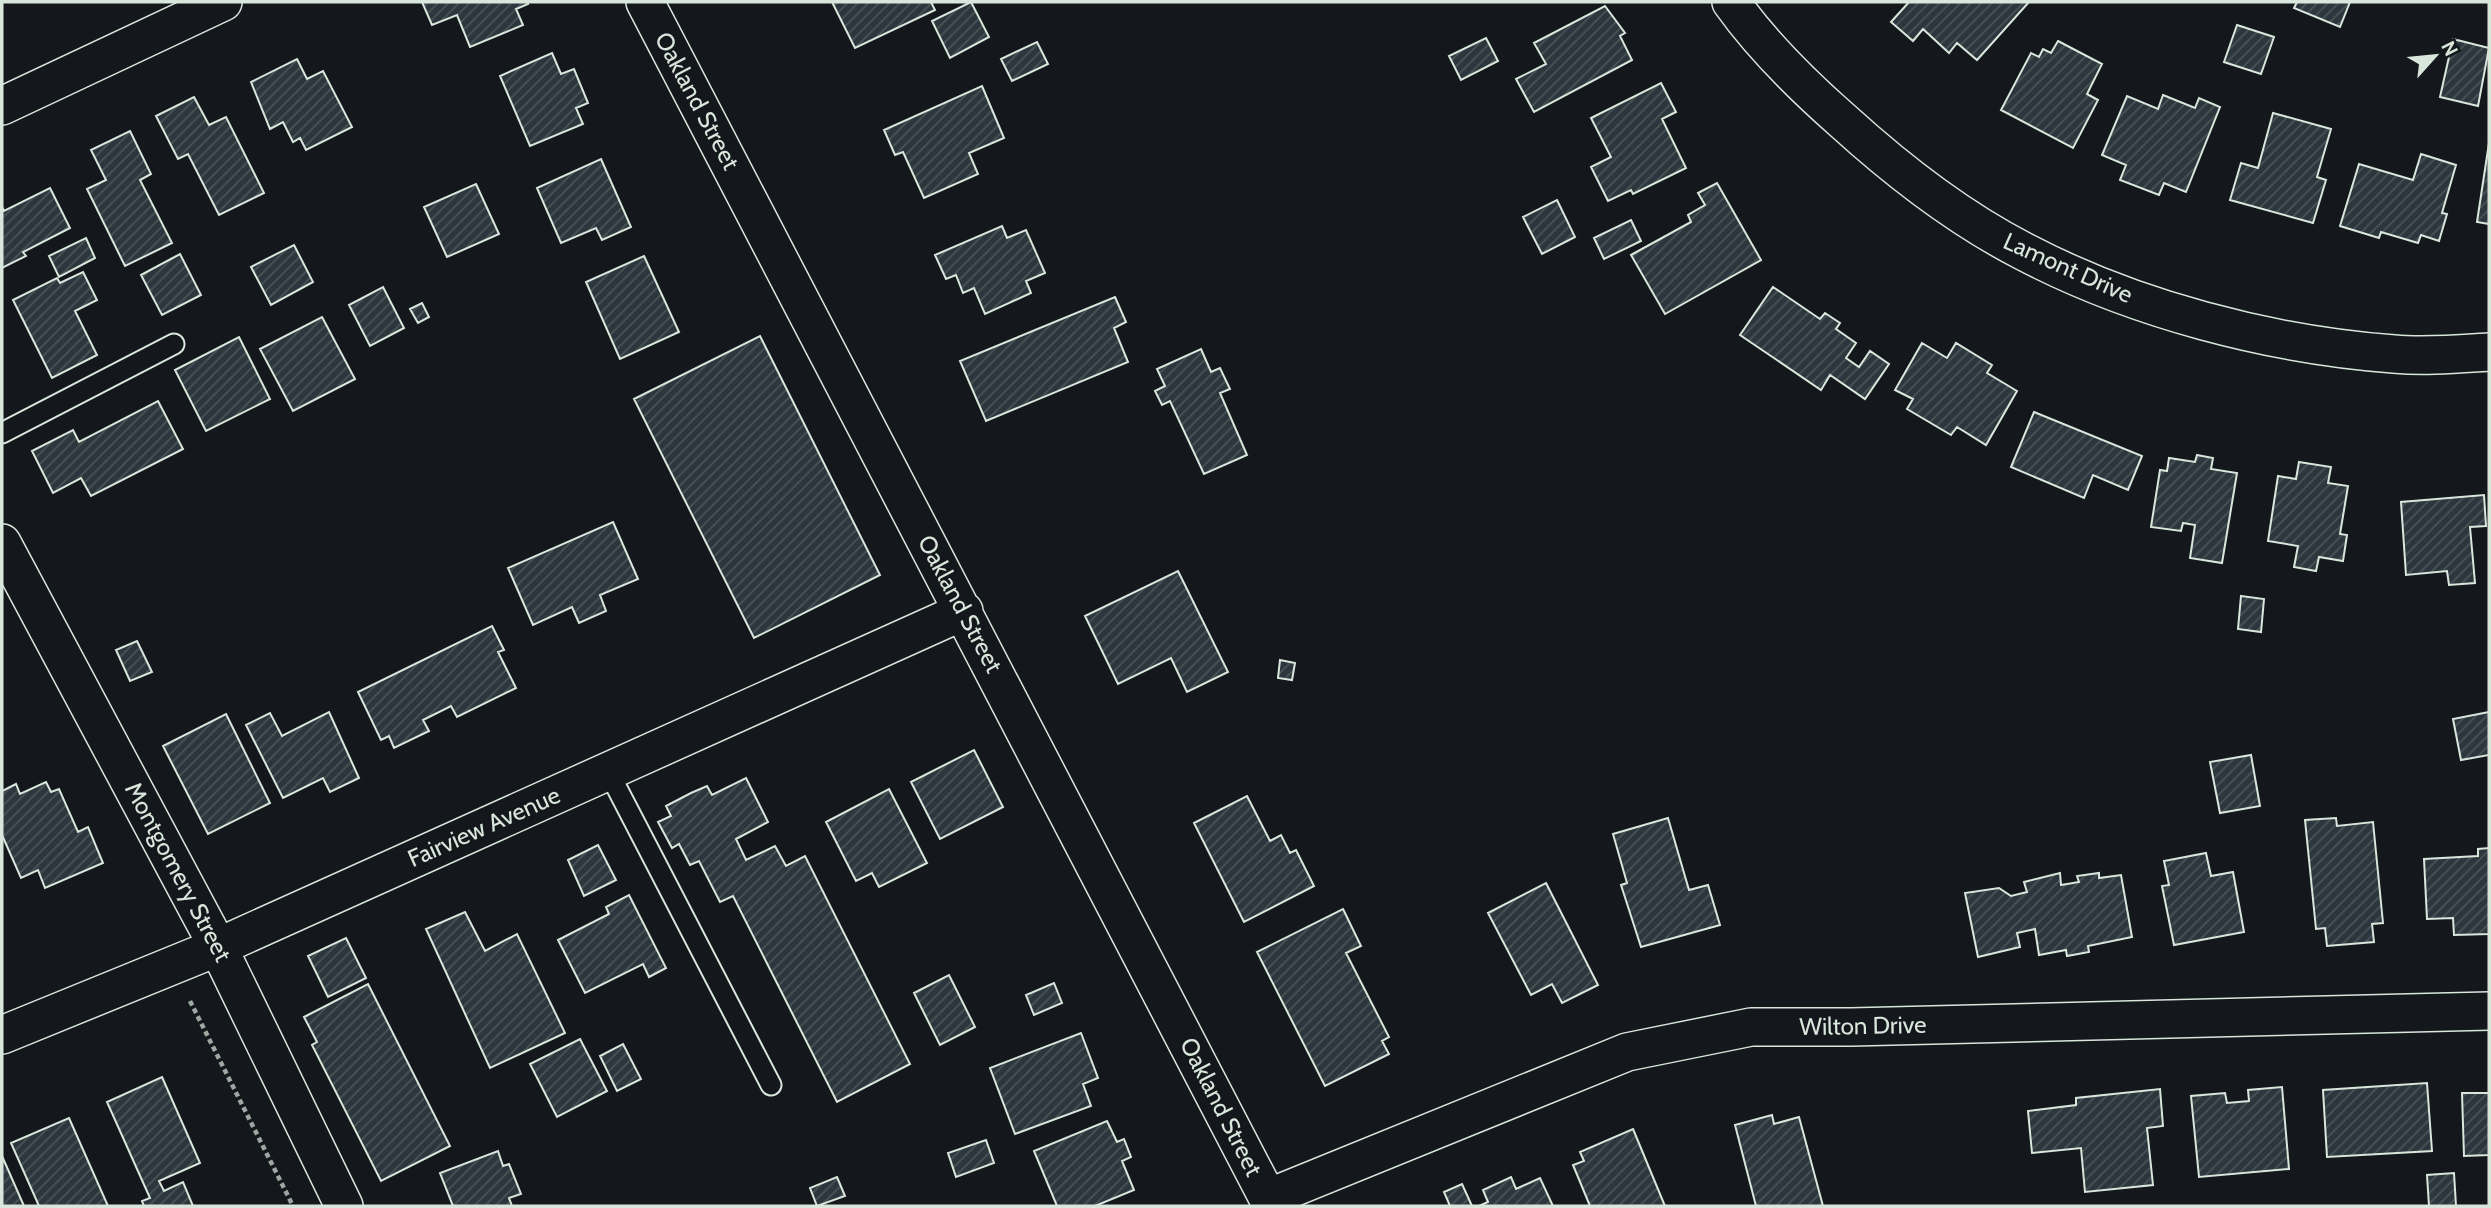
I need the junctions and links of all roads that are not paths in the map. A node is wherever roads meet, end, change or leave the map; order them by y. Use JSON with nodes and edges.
{"nodes":[{"id":1,"x":223,"y":2,"type":"edge"},
{"id":2,"x":645,"y":2,"type":"edge"},
{"id":3,"x":1731,"y":2,"type":"edge"},
{"id":4,"x":2,"y":106,"type":"edge"},
{"id":5,"x":174,"y":344,"type":"dead end"},
{"id":6,"x":2489,"y":352,"type":"edge"},
{"id":7,"x":2,"y":433,"type":"edge"},
{"id":8,"x":2,"y":543,"type":"edge"},
{"id":9,"x":964,"y":611,"type":"junction"},
{"id":10,"x":608,"y":771,"type":"junction"},
{"id":11,"x":218,"y":947,"type":"junction"},
{"id":12,"x":2489,"y":1012,"type":"edge"},
{"id":13,"x":2,"y":1035,"type":"edge"},
{"id":14,"x":771,"y":1084,"type":"dead end"},
{"id":15,"x":1270,"y":1202,"type":"edge"},
{"id":16,"x":344,"y":1206,"type":"edge"}],
"edges":[{"from":1,"to":4,"type":"street"},
{"from":2,"to":9,"type":"street","name":"Oakland Street"},
{"from":3,"to":6,"type":"street","name":"Lamont Drive"},
{"from":5,"to":7,"type":"lane"},
{"from":8,"to":11,"type":"street","name":"Montgomery Street"},
{"from":9,"to":10,"type":"street","name":"Fairview Avenue"},
{"from":9,"to":15,"type":"street","name":"Oakland Street"},
{"from":10,"to":11,"type":"street","name":"Fairview Avenue"},
{"from":10,"to":14,"type":"lane"},
{"from":11,"to":13,"type":"street","name":"Fairview Avenue"},
{"from":11,"to":16,"type":"street","name":"Montgomery Street"},
{"from":12,"to":15,"type":"street","name":"Wilton Drive"}]}
